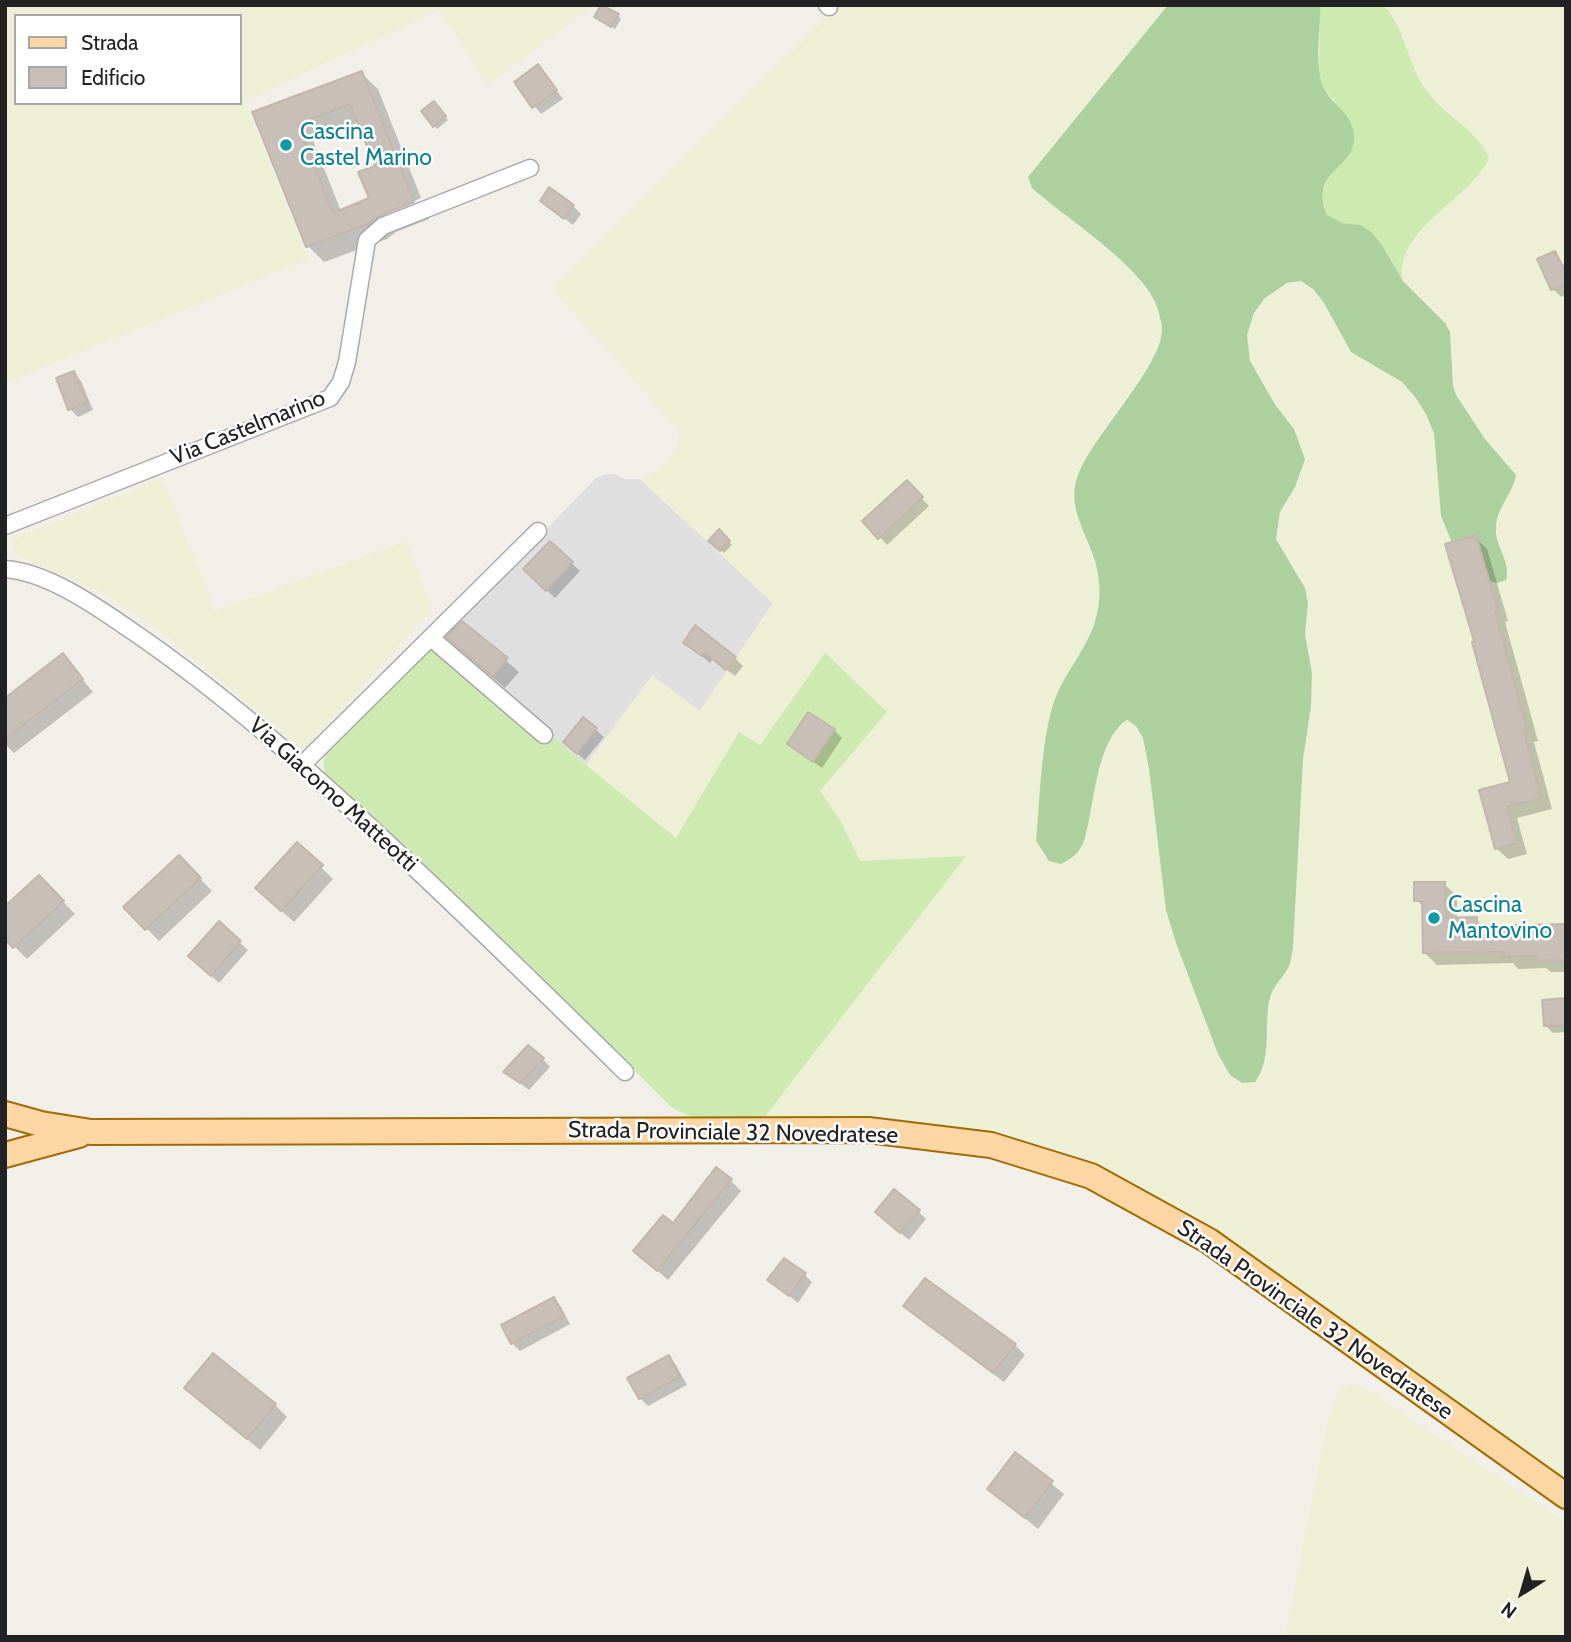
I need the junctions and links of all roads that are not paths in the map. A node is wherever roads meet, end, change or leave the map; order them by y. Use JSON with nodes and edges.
{"nodes":[{"id":1,"x":530,"y":168,"type":"dead end"},
{"id":2,"x":5,"y":526,"type":"edge"},
{"id":3,"x":538,"y":531,"type":"dead end"},
{"id":4,"x":5,"y":569,"type":"edge"},
{"id":5,"x":430,"y":638,"type":"junction"},
{"id":6,"x":544,"y":734,"type":"dead end"},
{"id":7,"x":303,"y":764,"type":"junction"},
{"id":8,"x":625,"y":1072,"type":"dead end"},
{"id":9,"x":5,"y":1114,"type":"edge"},
{"id":10,"x":91,"y":1132,"type":"junction"},
{"id":11,"x":5,"y":1155,"type":"edge"},
{"id":12,"x":1566,"y":1496,"type":"edge"}],
"edges":[{"from":1,"to":2,"type":"street","name":"Via Castelmarino"},
{"from":3,"to":5,"type":"street"},
{"from":4,"to":7,"type":"street","name":"Via Giacomo Matteotti"},
{"from":5,"to":6,"type":"street"},
{"from":5,"to":7,"type":"street"},
{"from":7,"to":8,"type":"street","name":"Via Giacomo Matteotti"},
{"from":9,"to":10,"type":"main road","name":"Strada Provinciale 32 Novedratese"},
{"from":10,"to":11,"type":"main road","name":"Strada Provinciale 32 Novedratese"},
{"from":10,"to":12,"type":"main road","name":"Strada Provinciale 32 Novedratese"}]}
